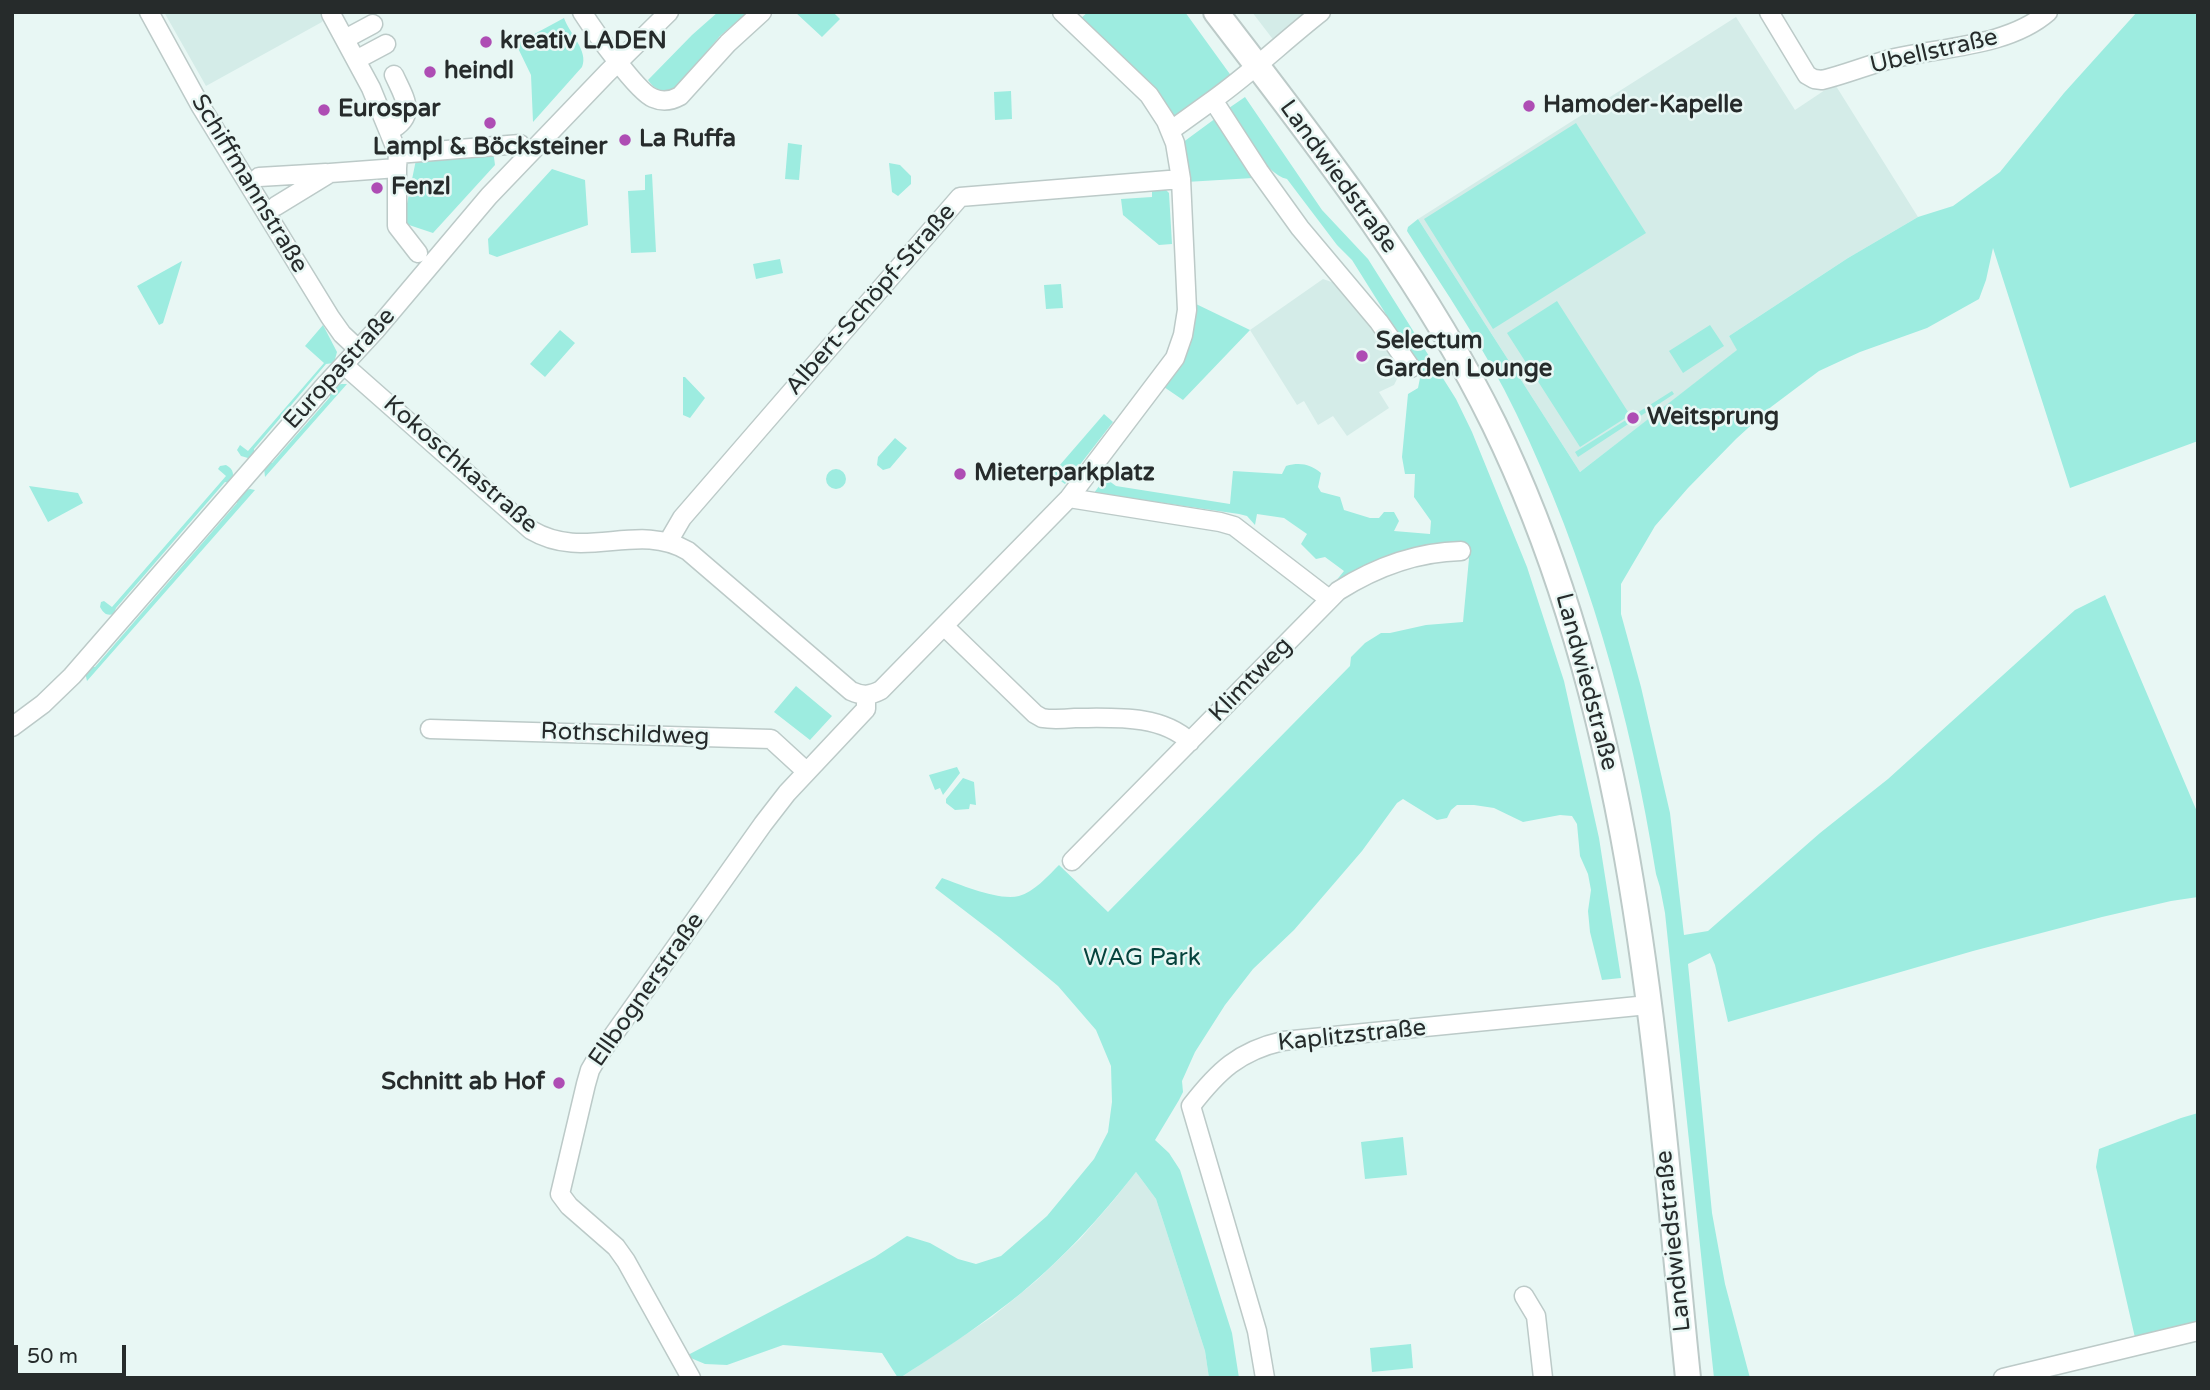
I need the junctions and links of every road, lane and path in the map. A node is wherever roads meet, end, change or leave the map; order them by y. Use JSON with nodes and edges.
{"nodes":[{"id":1,"x":149,"y":12,"type":"edge"},
{"id":2,"x":582,"y":12,"type":"edge"},
{"id":3,"x":669,"y":12,"type":"edge"},
{"id":4,"x":762,"y":12,"type":"edge"},
{"id":5,"x":1062,"y":12,"type":"edge"},
{"id":6,"x":1216,"y":12,"type":"edge"},
{"id":7,"x":1321,"y":12,"type":"edge"},
{"id":8,"x":1769,"y":12,"type":"edge"},
{"id":9,"x":2048,"y":12,"type":"edge"},
{"id":10,"x":331,"y":14,"type":"edge"},
{"id":11,"x":373,"y":24,"type":"dead end"},
{"id":12,"x":345,"y":39,"type":"junction"},
{"id":13,"x":386,"y":44,"type":"dead end"},
{"id":14,"x":356,"y":60,"type":"junction"},
{"id":15,"x":618,"y":61,"type":"junction"},
{"id":16,"x":1257,"y":65,"type":"junction"},
{"id":17,"x":371,"y":88,"type":"junction"},
{"id":18,"x":1213,"y":100,"type":"junction"},
{"id":19,"x":389,"y":131,"type":"junction"},
{"id":20,"x":1170,"y":131,"type":"junction"},
{"id":21,"x":520,"y":144,"type":"dead end"},
{"id":22,"x":398,"y":161,"type":"junction"},
{"id":23,"x":330,"y":173,"type":"junction"},
{"id":24,"x":259,"y":177,"type":"dead end"},
{"id":25,"x":1181,"y":179,"type":"junction"},
{"id":26,"x":276,"y":206,"type":"dead end"},
{"id":27,"x":418,"y":253,"type":"dead end"},
{"id":28,"x":358,"y":349,"type":"junction"},
{"id":29,"x":344,"y":365,"type":"junction"},
{"id":30,"x":1411,"y":368,"type":"dead end"},
{"id":31,"x":1069,"y":498,"type":"junction"},
{"id":32,"x":668,"y":541,"type":"junction"},
{"id":33,"x":1461,"y":551,"type":"dead end"},
{"id":34,"x":1329,"y":599,"type":"junction"},
{"id":35,"x":943,"y":626,"type":"junction"},
{"id":36,"x":866,"y":695,"type":"junction"},
{"id":37,"x":12,"y":727,"type":"edge"},
{"id":38,"x":430,"y":729,"type":"dead end"},
{"id":39,"x":1190,"y":743,"type":"junction"},
{"id":40,"x":807,"y":772,"type":"junction"},
{"id":41,"x":1072,"y":861,"type":"dead end"},
{"id":42,"x":1648,"y":1005,"type":"junction"},
{"id":43,"x":1524,"y":1297,"type":"dead end"},
{"id":44,"x":2198,"y":1331,"type":"edge"},
{"id":45,"x":691,"y":1378,"type":"edge"},
{"id":46,"x":1265,"y":1378,"type":"edge"},
{"id":47,"x":1543,"y":1378,"type":"edge"},
{"id":48,"x":1688,"y":1378,"type":"edge"},
{"id":49,"x":2003,"y":1378,"type":"edge"}],
"edges":[{"from":1,"to":28,"type":"street","name":"Schiffmannstraße"},
{"from":2,"to":15,"type":"street"},
{"from":3,"to":15,"type":"street","name":"Europastraße"},
{"from":4,"to":15,"type":"street"},
{"from":5,"to":20,"type":"street"},
{"from":6,"to":16,"type":"main road","name":"Landwiedstraße"},
{"from":7,"to":16,"type":"street"},
{"from":8,"to":9,"type":"street","name":"Ubellstraße"},
{"from":10,"to":12,"type":"street"},
{"from":11,"to":12,"type":"street"},
{"from":12,"to":14,"type":"street"},
{"from":13,"to":14,"type":"street"},
{"from":14,"to":17,"type":"street"},
{"from":15,"to":28,"type":"street","name":"Europastraße"},
{"from":16,"to":18,"type":"street"},
{"from":16,"to":42,"type":"main road","name":"Landwiedstraße"},
{"from":17,"to":19,"type":"street"},
{"from":17,"to":19,"type":"street"},
{"from":18,"to":20,"type":"street"},
{"from":18,"to":30,"type":"street"},
{"from":19,"to":22,"type":"street"},
{"from":20,"to":25,"type":"street"},
{"from":21,"to":22,"type":"street"},
{"from":22,"to":23,"type":"street"},
{"from":22,"to":27,"type":"street"},
{"from":23,"to":24,"type":"street"},
{"from":23,"to":26,"type":"street"},
{"from":25,"to":31,"type":"street"},
{"from":25,"to":32,"type":"street","name":"Albert-Schöpf-Straße"},
{"from":28,"to":29,"type":"street","name":"Europastraße"},
{"from":29,"to":32,"type":"street","name":"Kokoschkastraße"},
{"from":29,"to":37,"type":"street","name":"Europastraße"},
{"from":31,"to":34,"type":"street"},
{"from":31,"to":35,"type":"street"},
{"from":32,"to":36,"type":"street"},
{"from":33,"to":34,"type":"street","name":"Klimtweg"},
{"from":34,"to":39,"type":"street","name":"Klimtweg"},
{"from":35,"to":36,"type":"street"},
{"from":35,"to":39,"type":"street"},
{"from":36,"to":40,"type":"street","name":"Ellbognerstraße"},
{"from":38,"to":40,"type":"street","name":"Rothschildweg"},
{"from":39,"to":41,"type":"street","name":"Klimtweg"},
{"from":40,"to":45,"type":"street","name":"Ellbognerstraße"},
{"from":42,"to":46,"type":"street","name":"Kaplitzstraße"},
{"from":42,"to":48,"type":"main road","name":"Landwiedstraße"},
{"from":43,"to":47,"type":"street"},
{"from":44,"to":49,"type":"street"}]}
